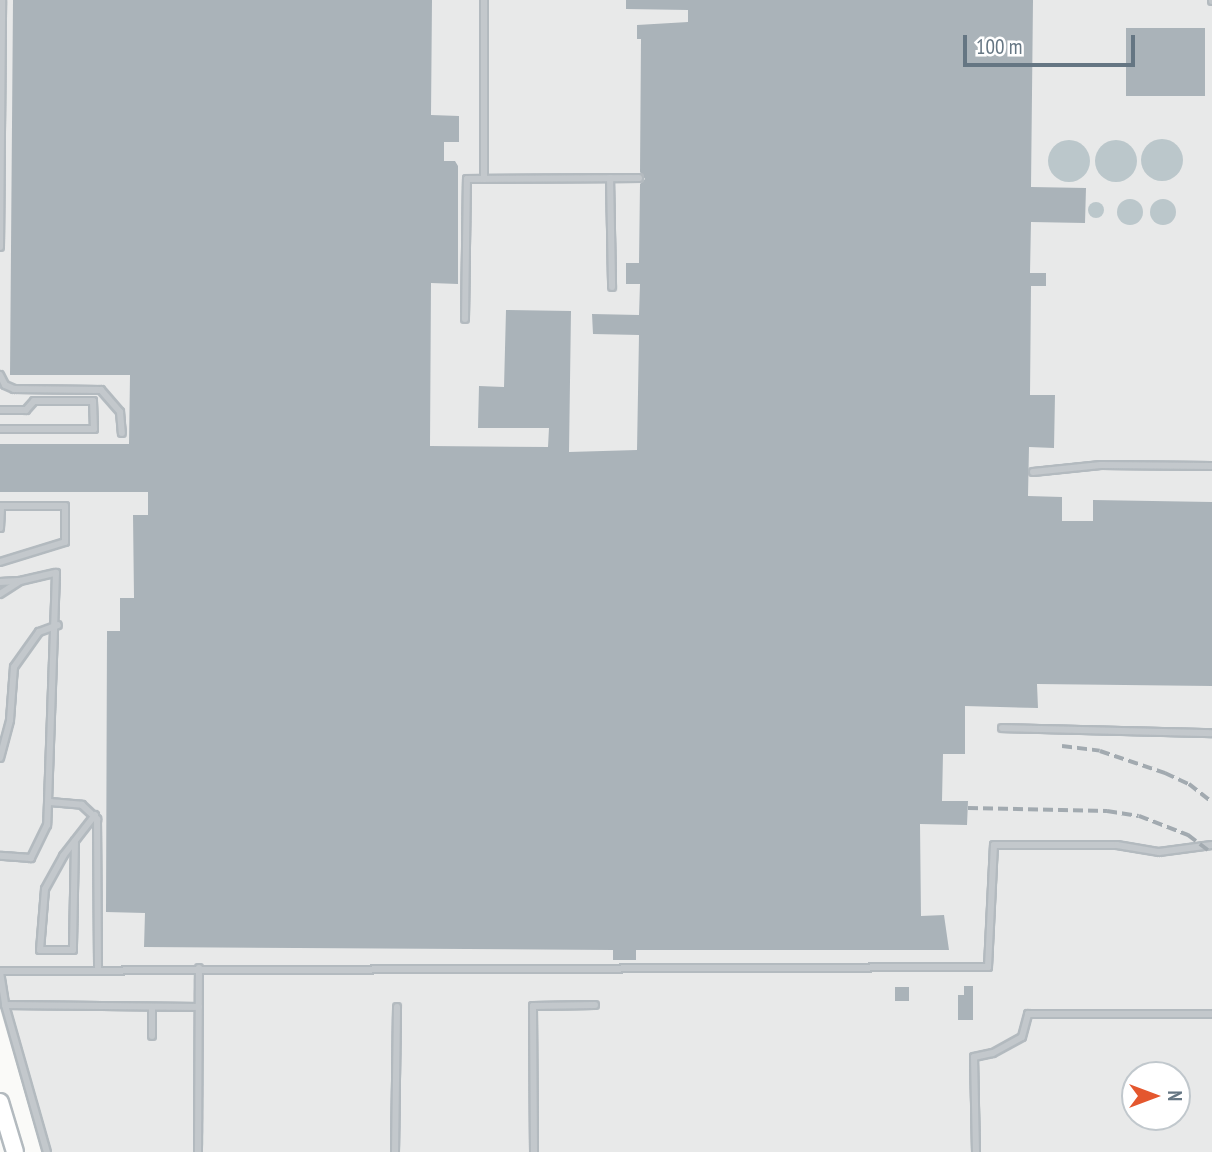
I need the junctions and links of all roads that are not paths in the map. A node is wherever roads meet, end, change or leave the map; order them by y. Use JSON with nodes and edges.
{"nodes":[{"id":1,"x":2,"y":0,"type":"edge"},
{"id":2,"x":484,"y":0,"type":"edge"},
{"id":3,"x":484,"y":178,"type":"junction"},
{"id":4,"x":610,"y":178,"type":"junction"},
{"id":5,"x":639,"y":178,"type":"dead end"},
{"id":6,"x":0,"y":247,"type":"edge"},
{"id":7,"x":612,"y":287,"type":"dead end"},
{"id":8,"x":465,"y":319,"type":"dead end"},
{"id":9,"x":0,"y":375,"type":"edge"},
{"id":10,"x":0,"y":410,"type":"edge"},
{"id":11,"x":0,"y":429,"type":"edge"},
{"id":12,"x":122,"y":433,"type":"dead end"},
{"id":13,"x":1212,"y":466,"type":"edge"},
{"id":14,"x":1033,"y":472,"type":"dead end"},
{"id":15,"x":0,"y":506,"type":"edge"},
{"id":16,"x":0,"y":528,"type":"edge"},
{"id":17,"x":0,"y":562,"type":"edge"},
{"id":18,"x":20,"y":581,"type":"junction"},
{"id":19,"x":0,"y":582,"type":"edge"},
{"id":20,"x":0,"y":594,"type":"edge"},
{"id":21,"x":58,"y":625,"type":"junction"},
{"id":22,"x":1002,"y":728,"type":"dead end"},
{"id":23,"x":1212,"y":733,"type":"edge"},
{"id":24,"x":0,"y":758,"type":"edge"},
{"id":25,"x":50,"y":802,"type":"junction"},
{"id":26,"x":94,"y":815,"type":"junction"},
{"id":27,"x":75,"y":841,"type":"junction"},
{"id":28,"x":1212,"y":845,"type":"edge"},
{"id":29,"x":0,"y":856,"type":"edge"},
{"id":30,"x":199,"y":968,"type":"junction"},
{"id":31,"x":0,"y":971,"type":"edge"},
{"id":32,"x":98,"y":971,"type":"junction"},
{"id":33,"x":5,"y":1005,"type":"junction"},
{"id":34,"x":596,"y":1006,"type":"dead end"},
{"id":35,"x":152,"y":1007,"type":"junction"},
{"id":36,"x":199,"y":1007,"type":"junction"},
{"id":37,"x":397,"y":1007,"type":"dead end"},
{"id":38,"x":1212,"y":1014,"type":"edge"},
{"id":39,"x":152,"y":1036,"type":"dead end"},
{"id":40,"x":0,"y":1102,"type":"edge"},
{"id":41,"x":15,"y":1152,"type":"edge"},
{"id":42,"x":47,"y":1152,"type":"edge"},
{"id":43,"x":198,"y":1152,"type":"edge"},
{"id":44,"x":395,"y":1152,"type":"edge"},
{"id":45,"x":534,"y":1152,"type":"edge"},
{"id":46,"x":976,"y":1152,"type":"edge"}],
"edges":[{"from":1,"to":6,"type":"lane"},
{"from":2,"to":3,"type":"lane"},
{"from":3,"to":4,"type":"lane"},
{"from":3,"to":8,"type":"lane"},
{"from":4,"to":5,"type":"lane"},
{"from":4,"to":7,"type":"lane"},
{"from":9,"to":12,"type":"lane"},
{"from":10,"to":11,"type":"lane"},
{"from":13,"to":14,"type":"lane"},
{"from":15,"to":16,"type":"lane"},
{"from":15,"to":17,"type":"lane"},
{"from":18,"to":19,"type":"lane"},
{"from":18,"to":20,"type":"lane"},
{"from":18,"to":21,"type":"lane"},
{"from":21,"to":24,"type":"lane"},
{"from":21,"to":25,"type":"lane"},
{"from":22,"to":23,"type":"lane"},
{"from":25,"to":26,"type":"lane"},
{"from":25,"to":29,"type":"lane"},
{"from":26,"to":27,"type":"lane"},
{"from":26,"to":32,"type":"lane"},
{"from":27,"to":27,"type":"lane"},
{"from":28,"to":30,"type":"lane"},
{"from":30,"to":32,"type":"lane"},
{"from":30,"to":36,"type":"lane"},
{"from":31,"to":32,"type":"lane"},
{"from":31,"to":33,"type":"lane"},
{"from":33,"to":35,"type":"lane"},
{"from":33,"to":42,"type":"lane"},
{"from":34,"to":45,"type":"lane"},
{"from":35,"to":36,"type":"lane"},
{"from":35,"to":39,"type":"lane"},
{"from":36,"to":43,"type":"lane"},
{"from":37,"to":44,"type":"lane"},
{"from":38,"to":46,"type":"lane"},
{"from":40,"to":41,"type":"main road"}]}
